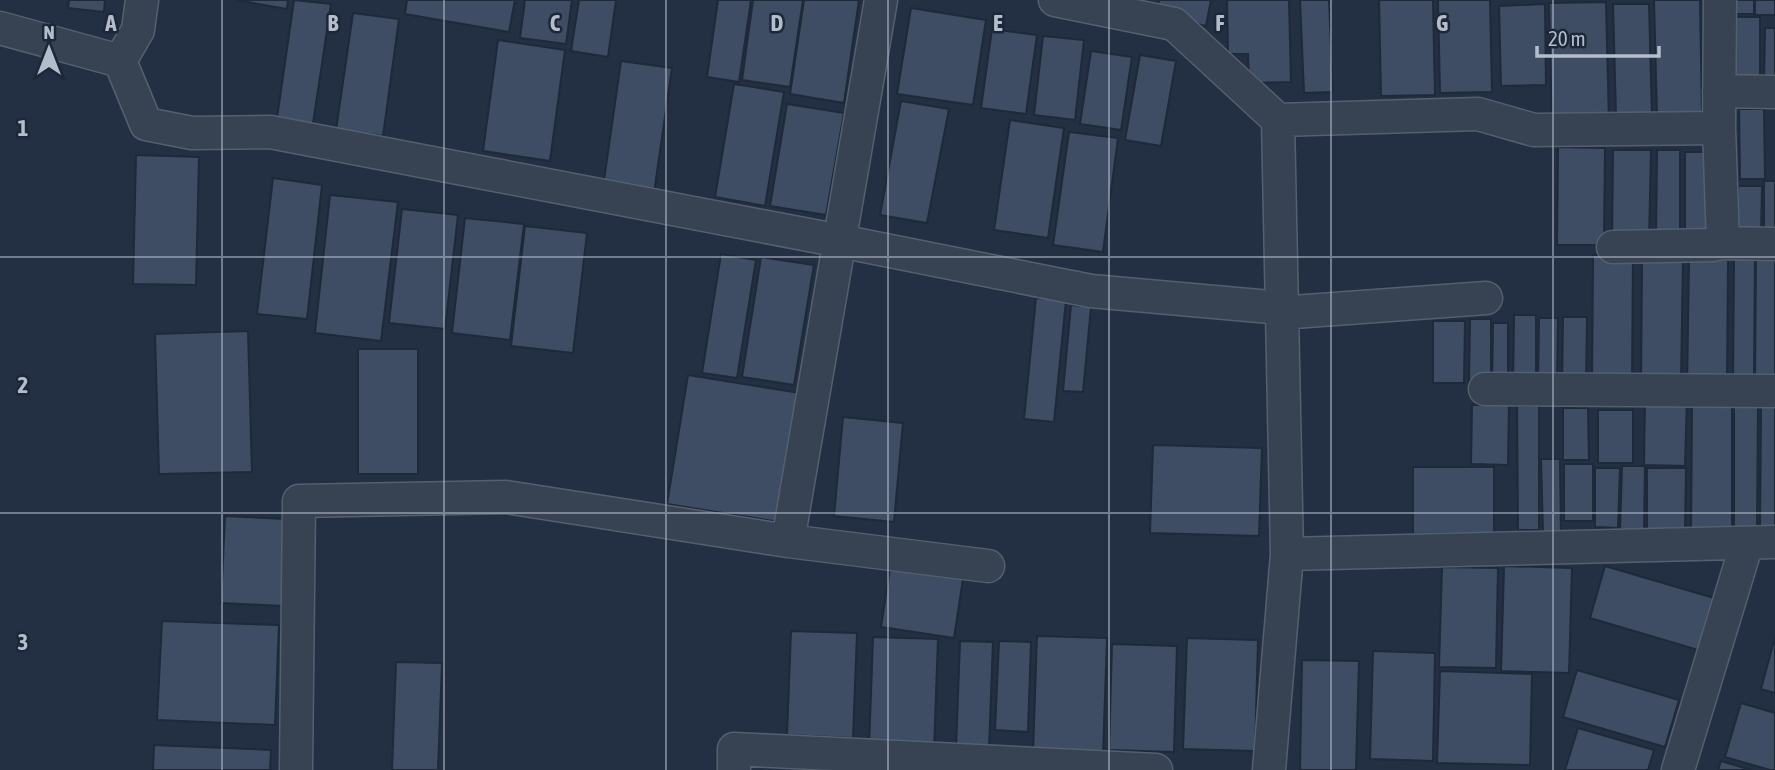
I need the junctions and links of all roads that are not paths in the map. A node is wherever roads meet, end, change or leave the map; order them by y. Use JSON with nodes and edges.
{"nodes":[{"id":1,"x":142,"y":0,"type":"edge"},
{"id":2,"x":881,"y":0,"type":"edge"},
{"id":3,"x":1055,"y":0,"type":"edge"},
{"id":4,"x":1720,"y":0,"type":"edge"},
{"id":5,"x":0,"y":28,"type":"edge"},
{"id":6,"x":120,"y":61,"type":"junction"},
{"id":7,"x":1719,"y":91,"type":"junction"},
{"id":8,"x":1775,"y":92,"type":"edge"},
{"id":9,"x":1278,"y":120,"type":"junction"},
{"id":10,"x":1719,"y":128,"type":"junction"},
{"id":11,"x":840,"y":241,"type":"junction"},
{"id":12,"x":1723,"y":243,"type":"junction"},
{"id":13,"x":1775,"y":244,"type":"edge"},
{"id":14,"x":1613,"y":247,"type":"dead end"},
{"id":15,"x":1486,"y":298,"type":"dead end"},
{"id":16,"x":1282,"y":308,"type":"junction"},
{"id":17,"x":1485,"y":389,"type":"dead end"},
{"id":18,"x":1775,"y":391,"type":"edge"},
{"id":19,"x":788,"y":541,"type":"junction"},
{"id":20,"x":1761,"y":542,"type":"edge"},
{"id":21,"x":1287,"y":554,"type":"junction"},
{"id":22,"x":988,"y":566,"type":"dead end"},
{"id":23,"x":296,"y":770,"type":"edge"},
{"id":24,"x":734,"y":770,"type":"edge"},
{"id":25,"x":1156,"y":770,"type":"edge"},
{"id":26,"x":1269,"y":770,"type":"edge"},
{"id":27,"x":1678,"y":770,"type":"edge"}],
"edges":[{"from":1,"to":6,"type":"street"},
{"from":2,"to":11,"type":"street"},
{"from":3,"to":9,"type":"street"},
{"from":4,"to":7,"type":"street"},
{"from":5,"to":6,"type":"street"},
{"from":6,"to":11,"type":"street"},
{"from":7,"to":8,"type":"street"},
{"from":7,"to":10,"type":"street"},
{"from":9,"to":10,"type":"street"},
{"from":9,"to":16,"type":"street"},
{"from":10,"to":12,"type":"street"},
{"from":11,"to":16,"type":"street"},
{"from":11,"to":19,"type":"street"},
{"from":12,"to":13,"type":"street"},
{"from":12,"to":14,"type":"street"},
{"from":15,"to":16,"type":"street"},
{"from":16,"to":21,"type":"street"},
{"from":17,"to":18,"type":"street"},
{"from":19,"to":22,"type":"street"},
{"from":19,"to":23,"type":"street"},
{"from":20,"to":21,"type":"street"},
{"from":20,"to":27,"type":"street"},
{"from":21,"to":26,"type":"street"},
{"from":24,"to":25,"type":"street"}]}
